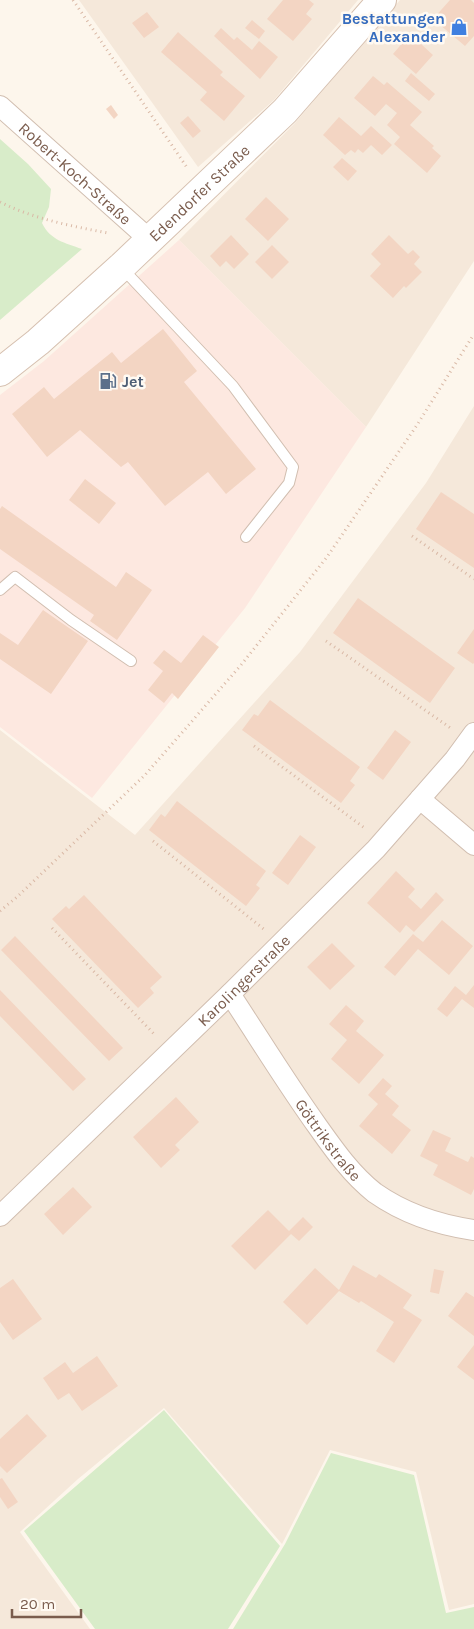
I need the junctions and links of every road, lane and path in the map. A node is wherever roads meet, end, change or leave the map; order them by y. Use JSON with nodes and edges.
{"nodes":[{"id":1,"x":73,"y":0,"type":"edge"},
{"id":2,"x":382,"y":0,"type":"edge"},
{"id":3,"x":0,"y":106,"type":"edge"},
{"id":4,"x":202,"y":190,"type":"junction"},
{"id":5,"x":0,"y":202,"type":"edge"},
{"id":6,"x":112,"y":234,"type":"dead end"},
{"id":7,"x":150,"y":240,"type":"junction"},
{"id":8,"x":121,"y":267,"type":"junction"},
{"id":9,"x":474,"y":334,"type":"edge"},
{"id":10,"x":0,"y":372,"type":"edge"},
{"id":11,"x":412,"y":536,"type":"dead end"},
{"id":12,"x":246,"y":537,"type":"dead end"},
{"id":13,"x":474,"y":579,"type":"edge"},
{"id":14,"x":0,"y":590,"type":"edge"},
{"id":15,"x":326,"y":641,"type":"dead end"},
{"id":16,"x":131,"y":661,"type":"dead end"},
{"id":17,"x":471,"y":737,"type":"edge"},
{"id":18,"x":254,"y":746,"type":"dead end"},
{"id":19,"x":420,"y":799,"type":"junction"},
{"id":20,"x":153,"y":841,"type":"dead end"},
{"id":21,"x":382,"y":842,"type":"junction"},
{"id":22,"x":474,"y":845,"type":"edge"},
{"id":23,"x":0,"y":911,"type":"edge"},
{"id":24,"x":52,"y":928,"type":"dead end"},
{"id":25,"x":282,"y":943,"type":"junction"},
{"id":26,"x":230,"y":994,"type":"junction"},
{"id":27,"x":171,"y":1051,"type":"junction"},
{"id":28,"x":0,"y":1216,"type":"edge"},
{"id":29,"x":474,"y":1230,"type":"edge"}],
"edges":[{"from":1,"to":4,"type":"path"},
{"from":2,"to":4,"type":"street","name":"Edendorfer Straße"},
{"from":3,"to":7,"type":"street","name":"Robert-Koch-Straße"},
{"from":4,"to":7,"type":"street","name":"Edendorfer Straße"},
{"from":5,"to":6,"type":"path"},
{"from":7,"to":8,"type":"street","name":"Edendorfer Straße"},
{"from":8,"to":10,"type":"street","name":"Edendorfer Straße"},
{"from":8,"to":12,"type":"lane"},
{"from":9,"to":23,"type":"path"},
{"from":11,"to":13,"type":"path"},
{"from":14,"to":16,"type":"lane"},
{"from":15,"to":17,"type":"path"},
{"from":17,"to":19,"type":"street","name":"Karolingerstraße"},
{"from":18,"to":21,"type":"path"},
{"from":19,"to":21,"type":"street","name":"Karolingerstraße"},
{"from":19,"to":22,"type":"street"},
{"from":20,"to":25,"type":"path"},
{"from":21,"to":25,"type":"street","name":"Karolingerstraße"},
{"from":24,"to":27,"type":"path"},
{"from":25,"to":26,"type":"street","name":"Karolingerstraße"},
{"from":26,"to":27,"type":"street","name":"Karolingerstraße"},
{"from":26,"to":29,"type":"street","name":"Göttrikstraße"},
{"from":27,"to":28,"type":"street","name":"Karolingerstraße"}]}
